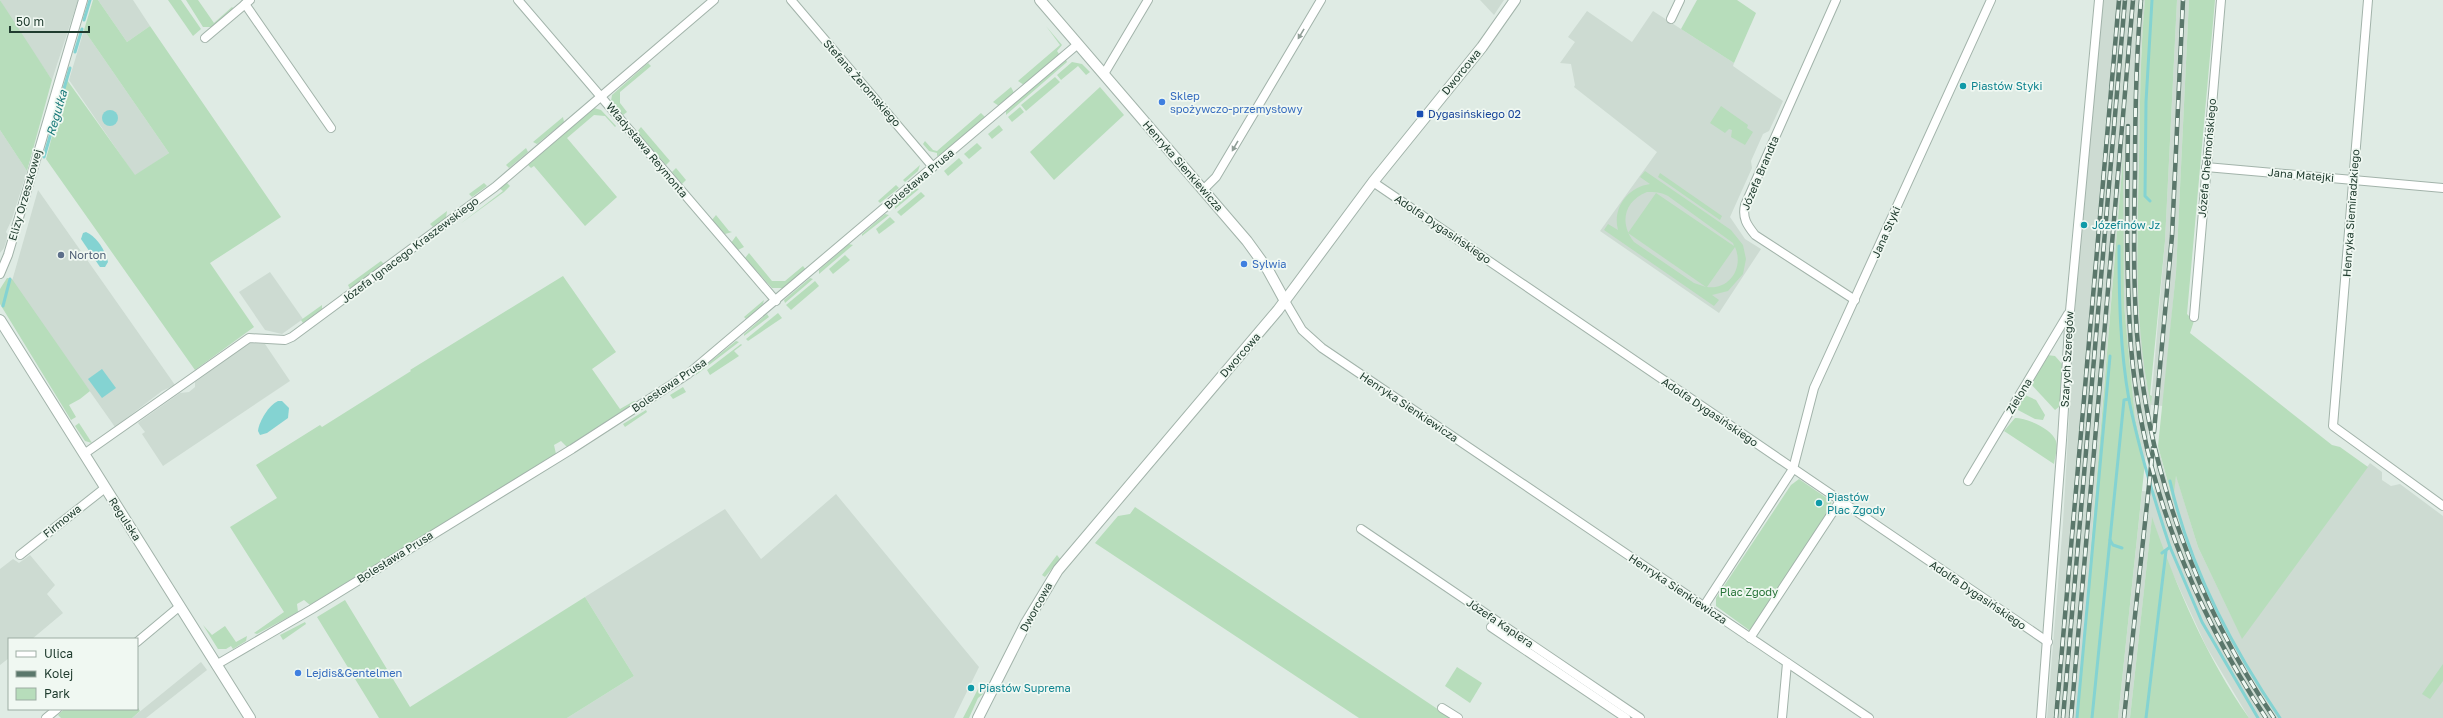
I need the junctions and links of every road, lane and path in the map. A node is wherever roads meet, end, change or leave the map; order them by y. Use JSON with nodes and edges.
{"nodes":[{"id":1,"x":83,"y":0,"type":"edge"},
{"id":2,"x":518,"y":0,"type":"edge"},
{"id":3,"x":714,"y":0,"type":"edge"},
{"id":4,"x":791,"y":0,"type":"edge"},
{"id":5,"x":1040,"y":0,"type":"edge"},
{"id":6,"x":1148,"y":0,"type":"edge"},
{"id":7,"x":1321,"y":0,"type":"edge"},
{"id":8,"x":1515,"y":0,"type":"edge"},
{"id":9,"x":1680,"y":0,"type":"edge"},
{"id":10,"x":1836,"y":0,"type":"edge"},
{"id":11,"x":1991,"y":0,"type":"edge"},
{"id":12,"x":2099,"y":0,"type":"edge"},
{"id":13,"x":2221,"y":0,"type":"edge"},
{"id":14,"x":2368,"y":0,"type":"edge"},
{"id":15,"x":248,"y":2,"type":"edge"},
{"id":16,"x":1671,"y":18,"type":"dead end"},
{"id":17,"x":205,"y":38,"type":"dead end"},
{"id":18,"x":1078,"y":44,"type":"junction"},
{"id":19,"x":1104,"y":74,"type":"junction"},
{"id":20,"x":601,"y":97,"type":"junction"},
{"id":21,"x":331,"y":128,"type":"dead end"},
{"id":22,"x":2206,"y":167,"type":"junction"},
{"id":23,"x":933,"y":168,"type":"junction"},
{"id":24,"x":2353,"y":180,"type":"junction"},
{"id":25,"x":1373,"y":182,"type":"junction"},
{"id":26,"x":2443,"y":188,"type":"edge"},
{"id":27,"x":1203,"y":190,"type":"junction"},
{"id":28,"x":0,"y":274,"type":"edge"},
{"id":29,"x":1855,"y":300,"type":"junction"},
{"id":30,"x":776,"y":301,"type":"junction"},
{"id":31,"x":1285,"y":301,"type":"junction"},
{"id":32,"x":2070,"y":311,"type":"junction"},
{"id":33,"x":2194,"y":317,"type":"dead end"},
{"id":34,"x":0,"y":320,"type":"edge"},
{"id":35,"x":84,"y":454,"type":"junction"},
{"id":36,"x":1793,"y":469,"type":"junction"},
{"id":37,"x":1968,"y":481,"type":"dead end"},
{"id":38,"x":105,"y":488,"type":"junction"},
{"id":39,"x":1840,"y":501,"type":"junction"},
{"id":40,"x":2443,"y":506,"type":"edge"},
{"id":41,"x":1361,"y":528,"type":"dead end"},
{"id":42,"x":20,"y":555,"type":"dead end"},
{"id":43,"x":180,"y":606,"type":"junction"},
{"id":44,"x":1704,"y":606,"type":"junction"},
{"id":45,"x":1491,"y":627,"type":"dead end"},
{"id":46,"x":1750,"y":638,"type":"junction"},
{"id":47,"x":138,"y":641,"type":"edge"},
{"id":48,"x":2048,"y":642,"type":"junction"},
{"id":49,"x":1787,"y":662,"type":"junction"},
{"id":50,"x":216,"y":665,"type":"junction"},
{"id":51,"x":1442,"y":708,"type":"dead end"},
{"id":52,"x":55,"y":710,"type":"edge"},
{"id":53,"x":46,"y":718,"type":"edge"},
{"id":54,"x":250,"y":718,"type":"edge"},
{"id":55,"x":978,"y":718,"type":"edge"},
{"id":56,"x":1458,"y":718,"type":"edge"},
{"id":57,"x":1626,"y":718,"type":"edge"},
{"id":58,"x":1640,"y":718,"type":"edge"},
{"id":59,"x":1782,"y":718,"type":"edge"},
{"id":60,"x":1869,"y":718,"type":"edge"},
{"id":61,"x":2041,"y":718,"type":"edge"}],
"edges":[{"from":1,"to":28,"type":"street","name":"Elizy Orzeszkowej"},
{"from":2,"to":20,"type":"street","name":"Władysława Reymonta"},
{"from":3,"to":20,"type":"street","name":"Józefa Ignacego Kraszewskiego"},
{"from":4,"to":23,"type":"street","name":"Stefana Żeromskiego"},
{"from":5,"to":18,"type":"street","name":"Henryka Sienkiewicza"},
{"from":6,"to":19,"type":"street"},
{"from":7,"to":27,"type":"street","one_way":true},
{"from":8,"to":25,"type":"street","name":"Dworcowa"},
{"from":9,"to":16,"type":"street"},
{"from":10,"to":29,"type":"street","name":"Józefa Brandta"},
{"from":11,"to":29,"type":"street","name":"Jana Styki"},
{"from":12,"to":32,"type":"street","name":"Szarych Szeregów"},
{"from":13,"to":22,"type":"street","name":"Józefa Chełmońskiego"},
{"from":14,"to":24,"type":"street","name":"Henryka Siemiradzkiego"},
{"from":15,"to":17,"type":"street"},
{"from":15,"to":21,"type":"street"},
{"from":18,"to":19,"type":"street","name":"Henryka Sienkiewicza"},
{"from":18,"to":23,"type":"street","name":"Bolesława Prusa"},
{"from":19,"to":27,"type":"street","name":"Henryka Sienkiewicza"},
{"from":20,"to":30,"type":"street","name":"Władysława Reymonta"},
{"from":20,"to":35,"type":"street","name":"Józefa Ignacego Kraszewskiego"},
{"from":22,"to":24,"type":"street","name":"Jana Matejki"},
{"from":22,"to":33,"type":"street","name":"Józefa Chełmońskiego"},
{"from":23,"to":30,"type":"street","name":"Bolesława Prusa"},
{"from":24,"to":26,"type":"street","name":"Jana Matejki"},
{"from":24,"to":40,"type":"street","name":"Henryka Siemiradzkiego"},
{"from":25,"to":31,"type":"street","name":"Dworcowa"},
{"from":25,"to":36,"type":"street","name":"Adolfa Dygasińskiego"},
{"from":27,"to":31,"type":"street","name":"Henryka Sienkiewicza"},
{"from":29,"to":36,"type":"street","name":"Jana Styki"},
{"from":30,"to":50,"type":"street","name":"Bolesława Prusa"},
{"from":31,"to":44,"type":"street","name":"Henryka Sienkiewicza"},
{"from":31,"to":55,"type":"street","name":"Dworcowa"},
{"from":32,"to":37,"type":"street","name":"Zielona"},
{"from":32,"to":48,"type":"street","name":"Szarych Szeregów"},
{"from":34,"to":35,"type":"street","name":"Regulska"},
{"from":35,"to":38,"type":"street","name":"Regulska"},
{"from":36,"to":39,"type":"street","name":"Adolfa Dygasińskiego"},
{"from":36,"to":44,"type":"street"},
{"from":38,"to":42,"type":"street","name":"Firmowa"},
{"from":38,"to":43,"type":"street","name":"Regulska"},
{"from":39,"to":46,"type":"street"},
{"from":39,"to":48,"type":"street","name":"Adolfa Dygasińskiego"},
{"from":41,"to":58,"type":"street","name":"Józefa Kaplera"},
{"from":43,"to":47,"type":"street"},
{"from":43,"to":50,"type":"street","name":"Regulska"},
{"from":44,"to":46,"type":"street","name":"Henryka Sienkiewicza"},
{"from":45,"to":57,"type":"street","name":"Józefa Kaplera"},
{"from":46,"to":49,"type":"street","name":"Henryka Sienkiewicza"},
{"from":48,"to":61,"type":"street","name":"Szarych Szeregów"},
{"from":49,"to":59,"type":"street"},
{"from":49,"to":60,"type":"street","name":"Henryka Sienkiewicza"},
{"from":50,"to":54,"type":"street","name":"Regulska"},
{"from":51,"to":56,"type":"street"},
{"from":52,"to":53,"type":"street"}]}
